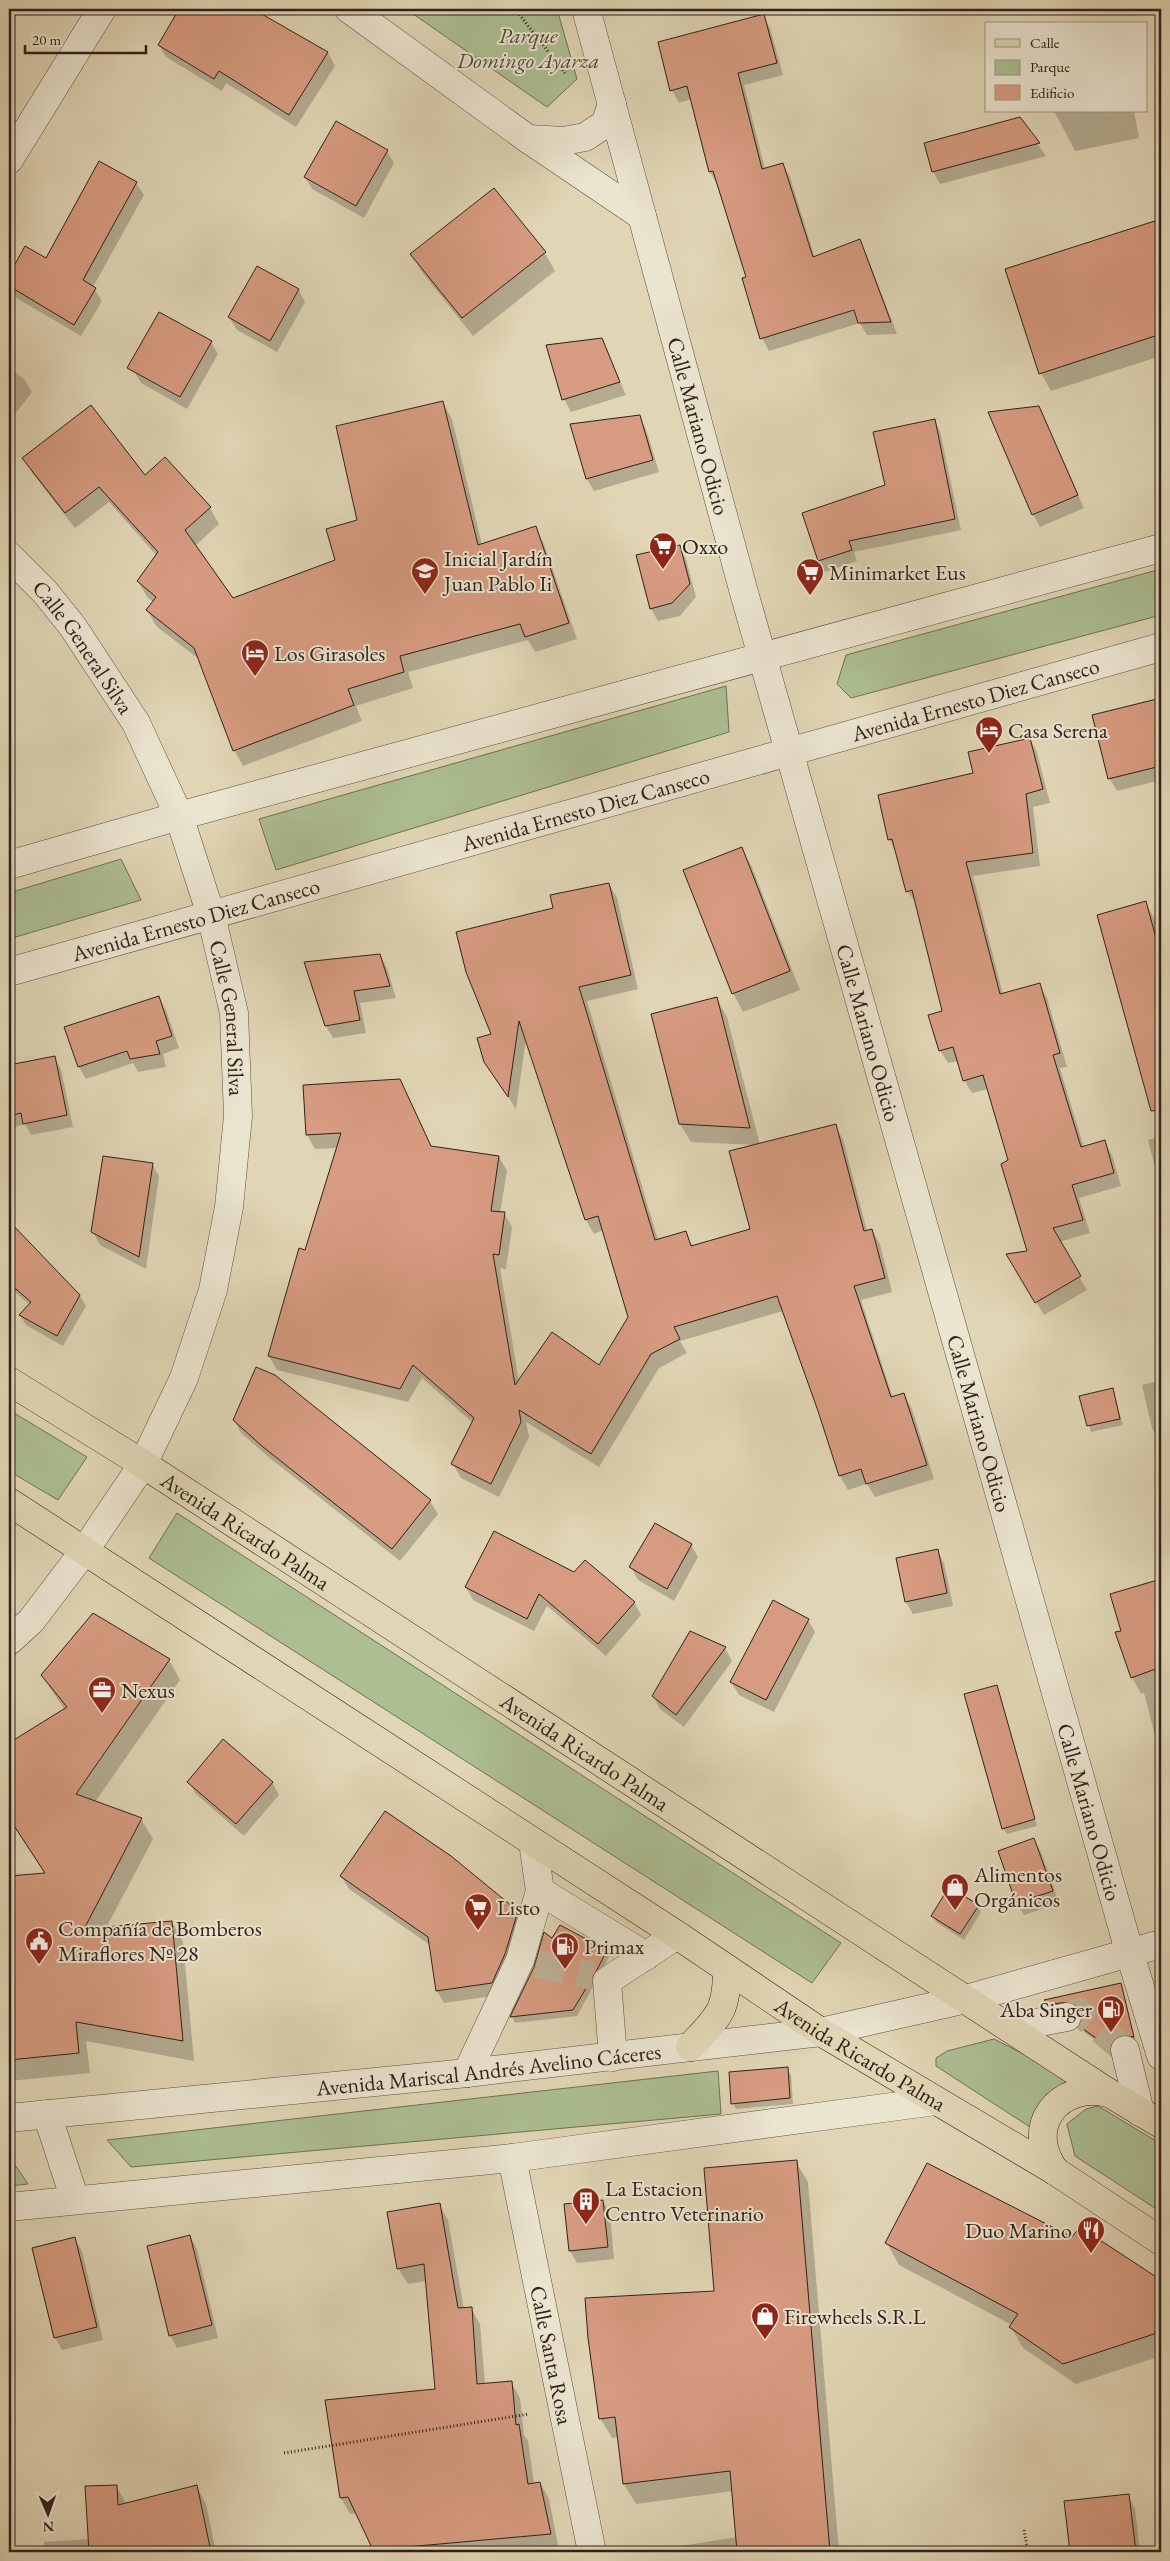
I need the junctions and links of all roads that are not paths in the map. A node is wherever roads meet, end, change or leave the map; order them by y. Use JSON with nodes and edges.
{"nodes":[{"id":1,"x":102,"y":9,"type":"edge"},
{"id":2,"x":349,"y":9,"type":"edge"},
{"id":3,"x":586,"y":9,"type":"edge"},
{"id":4,"x":612,"y":104,"type":"junction"},
{"id":5,"x":528,"y":139,"type":"junction"},
{"id":6,"x":9,"y":160,"type":"edge"},
{"id":7,"x":642,"y":216,"type":"junction"},
{"id":8,"x":1161,"y":548,"type":"edge"},
{"id":9,"x":9,"y":556,"type":"edge"},
{"id":10,"x":1161,"y":647,"type":"edge"},
{"id":11,"x":764,"y":656,"type":"junction"},
{"id":12,"x":791,"y":751,"type":"junction"},
{"id":13,"x":179,"y":816,"type":"junction"},
{"id":14,"x":9,"y":865,"type":"edge"},
{"id":15,"x":211,"y":915,"type":"junction"},
{"id":16,"x":9,"y":972,"type":"edge"},
{"id":17,"x":9,"y":1381,"type":"edge"},
{"id":18,"x":143,"y":1464,"type":"junction"},
{"id":19,"x":9,"y":1502,"type":"edge"},
{"id":20,"x":85,"y":1550,"type":"junction"},
{"id":21,"x":9,"y":1641,"type":"edge"},
{"id":22,"x":532,"y":1842,"type":"junction"},
{"id":23,"x":540,"y":1890,"type":"junction"},
{"id":24,"x":677,"y":1935,"type":"junction"},
{"id":25,"x":1161,"y":1944,"type":"edge"},
{"id":26,"x":646,"y":1956,"type":"junction"},
{"id":27,"x":1121,"y":1957,"type":"junction"},
{"id":28,"x":727,"y":1969,"type":"junction"},
{"id":29,"x":1139,"y":1982,"type":"junction"},
{"id":30,"x":966,"y":1999,"type":"junction"},
{"id":31,"x":1067,"y":2017,"type":"tunnel mouth"},
{"id":32,"x":1009,"y":2028,"type":"junction"},
{"id":33,"x":821,"y":2032,"type":"junction"},
{"id":34,"x":690,"y":2047,"type":"junction"},
{"id":35,"x":1125,"y":2050,"type":"tunnel mouth"},
{"id":36,"x":1161,"y":2056,"type":"edge"},
{"id":37,"x":613,"y":2057,"type":"junction"},
{"id":38,"x":1161,"y":2063,"type":"edge"},
{"id":39,"x":467,"y":2072,"type":"junction"},
{"id":40,"x":1109,"y":2093,"type":"junction"},
{"id":41,"x":936,"y":2101,"type":"junction"},
{"id":42,"x":47,"y":2114,"type":"junction"},
{"id":43,"x":9,"y":2118,"type":"edge"},
{"id":44,"x":1151,"y":2118,"type":"edge"},
{"id":45,"x":512,"y":2158,"type":"junction"},
{"id":46,"x":1055,"y":2171,"type":"junction"},
{"id":47,"x":76,"y":2200,"type":"junction"},
{"id":48,"x":9,"y":2207,"type":"edge"},
{"id":49,"x":1161,"y":2241,"type":"edge"},
{"id":50,"x":592,"y":2552,"type":"edge"}],
"edges":[{"from":1,"to":6,"type":"street"},
{"from":2,"to":5,"type":"street"},
{"from":3,"to":4,"type":"street","name":"Calle Mariano Odicio"},
{"from":4,"to":5,"type":"street"},
{"from":4,"to":7,"type":"street","name":"Calle Mariano Odicio"},
{"from":5,"to":7,"type":"street"},
{"from":7,"to":11,"type":"street","name":"Calle Mariano Odicio"},
{"from":8,"to":11,"type":"street"},
{"from":9,"to":13,"type":"street","name":"Calle General Silva"},
{"from":10,"to":12,"type":"street","name":"Avenida Ernesto Diez Canseco"},
{"from":11,"to":12,"type":"street","name":"Calle Mariano Odicio"},
{"from":11,"to":13,"type":"street"},
{"from":12,"to":15,"type":"street","name":"Avenida Ernesto Diez Canseco"},
{"from":12,"to":27,"type":"street","name":"Calle Mariano Odicio"},
{"from":13,"to":14,"type":"street"},
{"from":13,"to":15,"type":"street","name":"Calle General Silva"},
{"from":15,"to":16,"type":"street","name":"Avenida Ernesto Diez Canseco"},
{"from":15,"to":18,"type":"street","name":"Calle General Silva"},
{"from":17,"to":18,"type":"main road","name":"Avenida Ricardo Palma"},
{"from":18,"to":20,"type":"street","name":"Calle General Silva"},
{"from":18,"to":30,"type":"main road","name":"Avenida Ricardo Palma"},
{"from":19,"to":20,"type":"main road","name":"Avenida Ricardo Palma"},
{"from":20,"to":21,"type":"street","name":"Calle General Silva"},
{"from":20,"to":22,"type":"main road","name":"Avenida Ricardo Palma"},
{"from":22,"to":23,"type":"street"},
{"from":22,"to":24,"type":"main road","name":"Avenida Ricardo Palma"},
{"from":23,"to":26,"type":"street"},
{"from":23,"to":39,"type":"street"},
{"from":24,"to":26,"type":"street"},
{"from":24,"to":28,"type":"main road","name":"Avenida Ricardo Palma"},
{"from":25,"to":27,"type":"street","name":"Avenida Mariscal Andrés Avelino Cáceres"},
{"from":26,"to":37,"type":"street"},
{"from":27,"to":29,"type":"street","name":"Calle Mariano Odicio"},
{"from":27,"to":30,"type":"street","name":"Avenida Mariscal Andrés Avelino Cáceres"},
{"from":28,"to":33,"type":"main road","name":"Avenida Ricardo Palma"},
{"from":28,"to":34,"type":"main road"},
{"from":29,"to":36,"type":"street","name":"Calle Mariano Odicio"},
{"from":29,"to":38,"type":"street"},
{"from":30,"to":32,"type":"main road","name":"Avenida Ricardo Palma"},
{"from":30,"to":33,"type":"street","name":"Avenida Mariscal Andrés Avelino Cáceres"},
{"from":31,"to":32,"type":"street"},
{"from":32,"to":40,"type":"main road","name":"Avenida Ricardo Palma"},
{"from":33,"to":34,"type":"street","name":"Avenida Mariscal Andrés Avelino Cáceres"},
{"from":33,"to":41,"type":"main road","name":"Avenida Ricardo Palma"},
{"from":34,"to":37,"type":"street","name":"Avenida Mariscal Andrés Avelino Cáceres"},
{"from":35,"to":44,"type":"street"},
{"from":37,"to":39,"type":"street","name":"Avenida Mariscal Andrés Avelino Cáceres"},
{"from":39,"to":42,"type":"street","name":"Avenida Mariscal Andrés Avelino Cáceres"},
{"from":40,"to":44,"type":"main road","name":"Avenida Ricardo Palma"},
{"from":40,"to":46,"type":"main road"},
{"from":41,"to":45,"type":"street"},
{"from":41,"to":46,"type":"main road","name":"Avenida Ricardo Palma"},
{"from":42,"to":43,"type":"street","name":"Avenida Mariscal Andrés Avelino Cáceres"},
{"from":42,"to":47,"type":"street"},
{"from":45,"to":47,"type":"street"},
{"from":45,"to":50,"type":"street","name":"Calle Santa Rosa"},
{"from":46,"to":49,"type":"main road","name":"Avenida Ricardo Palma"},
{"from":47,"to":48,"type":"street"}]}
